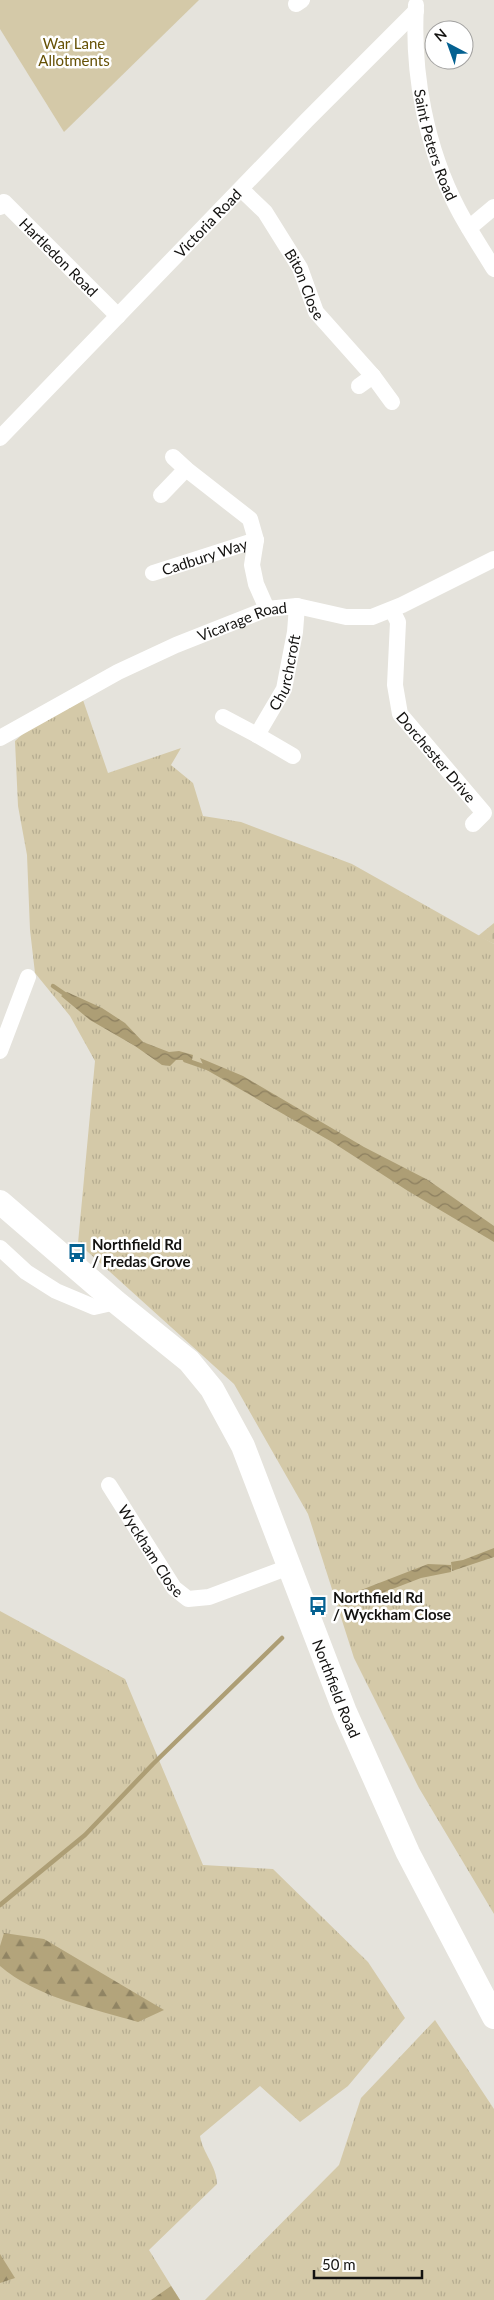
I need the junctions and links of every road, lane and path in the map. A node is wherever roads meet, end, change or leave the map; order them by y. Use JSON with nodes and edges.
{"nodes":[{"id":1,"x":416,"y":5,"type":"edge"},
{"id":2,"x":241,"y":189,"type":"junction"},
{"id":3,"x":0,"y":207,"type":"edge"},
{"id":4,"x":494,"y":207,"type":"edge"},
{"id":5,"x":469,"y":228,"type":"junction"},
{"id":6,"x":494,"y":268,"type":"edge"},
{"id":7,"x":118,"y":316,"type":"junction"},
{"id":8,"x":392,"y":402,"type":"dead end"},
{"id":9,"x":0,"y":438,"type":"edge"},
{"id":10,"x":173,"y":457,"type":"dead end"},
{"id":11,"x":186,"y":469,"type":"junction"},
{"id":12,"x":161,"y":495,"type":"dead end"},
{"id":13,"x":256,"y":540,"type":"junction"},
{"id":14,"x":494,"y":559,"type":"edge"},
{"id":15,"x":153,"y":572,"type":"dead end"},
{"id":16,"x":297,"y":606,"type":"junction"},
{"id":17,"x":267,"y":609,"type":"junction"},
{"id":18,"x":392,"y":610,"type":"junction"},
{"id":19,"x":223,"y":718,"type":"dead end"},
{"id":20,"x":257,"y":735,"type":"junction"},
{"id":21,"x":0,"y":738,"type":"edge"},
{"id":22,"x":293,"y":756,"type":"dead end"},
{"id":23,"x":484,"y":814,"type":"edge"},
{"id":24,"x":28,"y":977,"type":"dead end"},
{"id":25,"x":0,"y":1051,"type":"edge"},
{"id":26,"x":0,"y":1202,"type":"edge"},
{"id":27,"x":0,"y":1248,"type":"edge"},
{"id":28,"x":116,"y":1302,"type":"junction"},
{"id":29,"x":110,"y":1485,"type":"dead end"},
{"id":30,"x":289,"y":1567,"type":"junction"},
{"id":31,"x":494,"y":2017,"type":"edge"}],
"edges":[{"from":1,"to":2,"type":"street","name":"Victoria Road"},
{"from":1,"to":5,"type":"street","name":"Saint Peters Road"},
{"from":2,"to":7,"type":"street","name":"Victoria Road"},
{"from":2,"to":8,"type":"street","name":"Biton Close"},
{"from":3,"to":7,"type":"street","name":"Hartledon Road"},
{"from":4,"to":5,"type":"street"},
{"from":5,"to":6,"type":"street","name":"Saint Peters Road"},
{"from":7,"to":9,"type":"street","name":"Victoria Road"},
{"from":10,"to":11,"type":"street","name":"Cadbury Way"},
{"from":11,"to":12,"type":"street"},
{"from":11,"to":13,"type":"street","name":"Cadbury Way"},
{"from":13,"to":15,"type":"street","name":"Cadbury Way"},
{"from":13,"to":17,"type":"street","name":"Cadbury Way"},
{"from":14,"to":18,"type":"street","name":"Vicarage Road"},
{"from":16,"to":17,"type":"street","name":"Vicarage Road"},
{"from":16,"to":18,"type":"street","name":"Vicarage Road"},
{"from":16,"to":20,"type":"street","name":"Churchcroft"},
{"from":17,"to":21,"type":"street","name":"Vicarage Road"},
{"from":18,"to":23,"type":"street","name":"Dorchester Drive"},
{"from":19,"to":20,"type":"street"},
{"from":20,"to":22,"type":"street"},
{"from":24,"to":25,"type":"street"},
{"from":26,"to":28,"type":"street","name":"Northfield Road"},
{"from":27,"to":28,"type":"street"},
{"from":28,"to":30,"type":"street","name":"Northfield Road"},
{"from":29,"to":30,"type":"street","name":"Wyckham Close"},
{"from":30,"to":31,"type":"street","name":"Northfield Road"}]}
